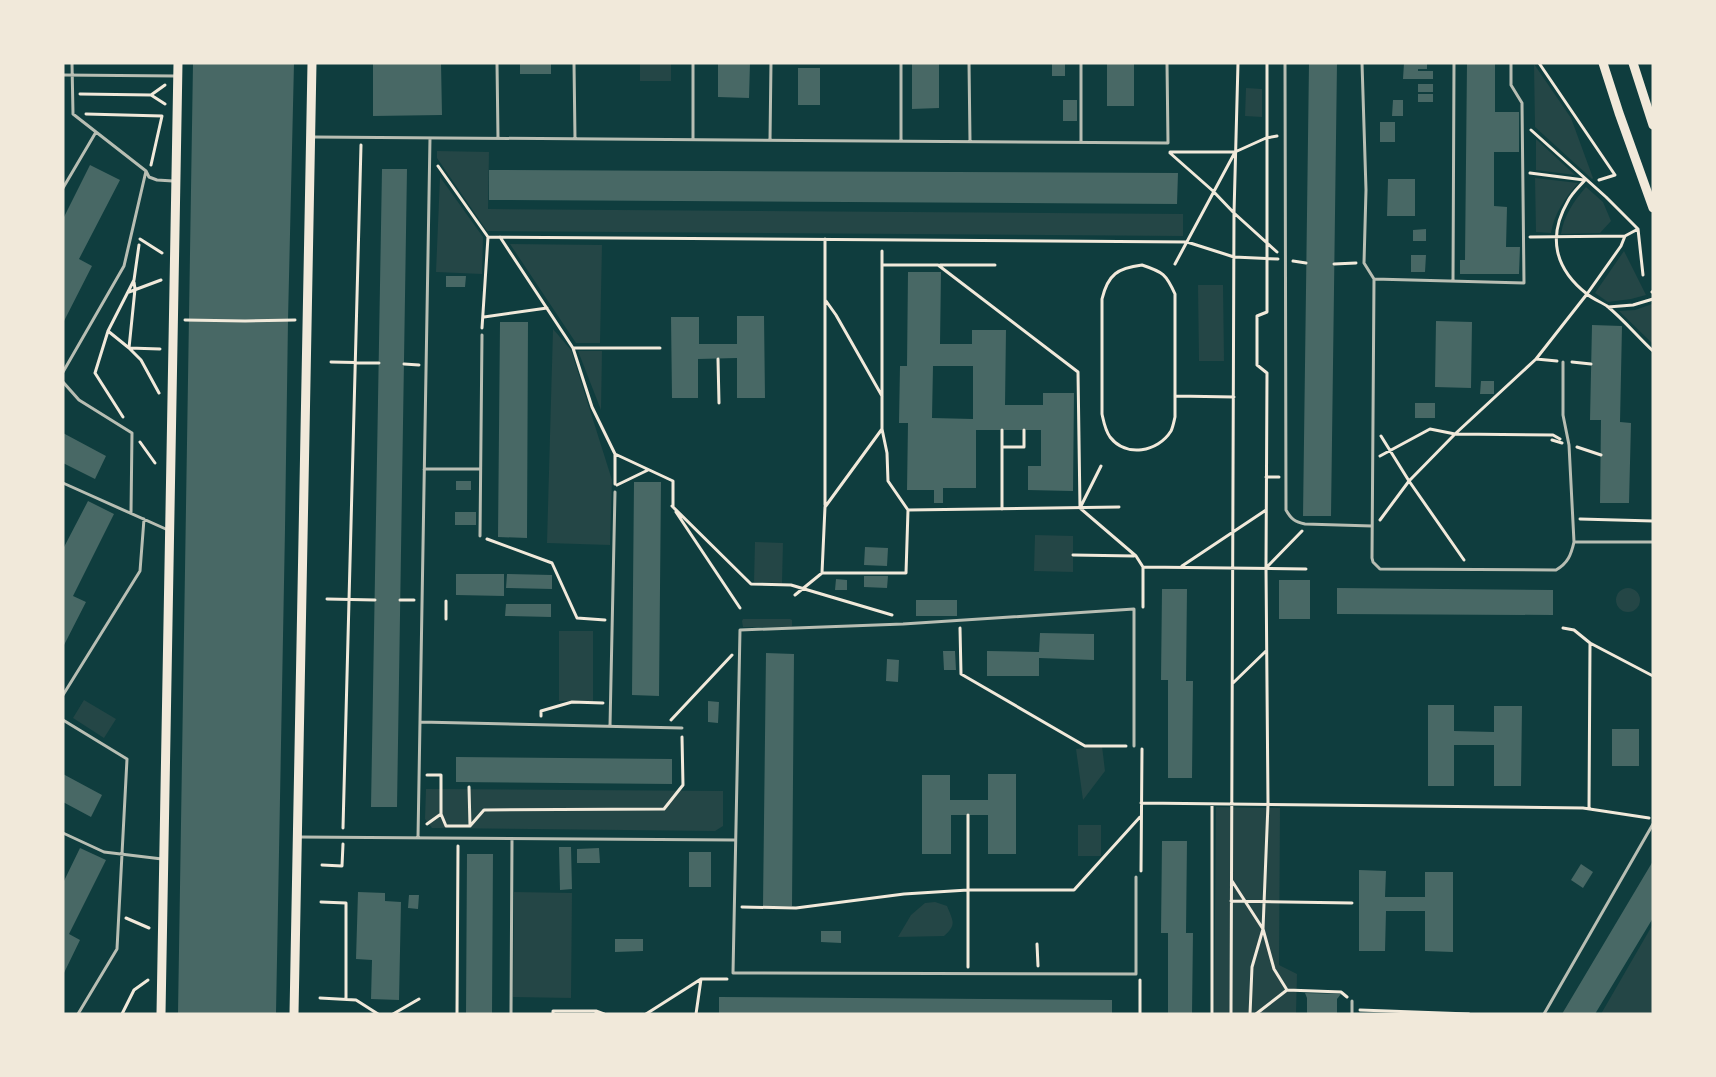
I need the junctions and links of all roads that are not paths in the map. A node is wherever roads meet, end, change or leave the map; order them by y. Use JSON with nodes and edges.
{"nodes":[{"id":1,"x":72,"y":63,"type":"edge"},
{"id":2,"x":178,"y":63,"type":"edge"},
{"id":3,"x":312,"y":63,"type":"edge"},
{"id":4,"x":497,"y":63,"type":"edge"},
{"id":5,"x":574,"y":63,"type":"edge"},
{"id":6,"x":693,"y":63,"type":"edge"},
{"id":7,"x":771,"y":63,"type":"edge"},
{"id":8,"x":901,"y":63,"type":"edge"},
{"id":9,"x":969,"y":63,"type":"edge"},
{"id":10,"x":1081,"y":63,"type":"edge"},
{"id":11,"x":1167,"y":63,"type":"edge"},
{"id":12,"x":1285,"y":63,"type":"edge"},
{"id":13,"x":1362,"y":63,"type":"edge"},
{"id":14,"x":1454,"y":63,"type":"edge"},
{"id":15,"x":1511,"y":63,"type":"edge"},
{"id":16,"x":1603,"y":63,"type":"edge"},
{"id":17,"x":1633,"y":63,"type":"edge"},
{"id":18,"x":63,"y":75,"type":"edge"},
{"id":19,"x":72,"y":75,"type":"junction"},
{"id":20,"x":178,"y":76,"type":"junction"},
{"id":21,"x":1653,"y":125,"type":"edge"},
{"id":22,"x":96,"y":132,"type":"junction"},
{"id":23,"x":311,"y":137,"type":"junction"},
{"id":24,"x":430,"y":138,"type":"junction"},
{"id":25,"x":498,"y":138,"type":"junction"},
{"id":26,"x":576,"y":139,"type":"junction"},
{"id":27,"x":693,"y":140,"type":"junction"},
{"id":28,"x":770,"y":140,"type":"junction"},
{"id":29,"x":901,"y":141,"type":"junction"},
{"id":30,"x":970,"y":141,"type":"junction"},
{"id":31,"x":1081,"y":142,"type":"junction"},
{"id":32,"x":146,"y":171,"type":"junction"},
{"id":33,"x":176,"y":181,"type":"junction"},
{"id":34,"x":63,"y":188,"type":"edge"},
{"id":35,"x":1653,"y":208,"type":"edge"},
{"id":36,"x":1374,"y":279,"type":"junction"},
{"id":37,"x":1453,"y":281,"type":"junction"},
{"id":38,"x":482,"y":335,"type":"road end"},
{"id":39,"x":1563,"y":362,"type":"road end"},
{"id":40,"x":63,"y":372,"type":"edge"},
{"id":41,"x":63,"y":382,"type":"edge"},
{"id":42,"x":424,"y":469,"type":"junction"},
{"id":43,"x":480,"y":470,"type":"junction"},
{"id":44,"x":63,"y":483,"type":"edge"},
{"id":45,"x":615,"y":492,"type":"road end"},
{"id":46,"x":131,"y":513,"type":"junction"},
{"id":47,"x":144,"y":519,"type":"junction"},
{"id":48,"x":1372,"y":526,"type":"junction"},
{"id":49,"x":171,"y":531,"type":"junction"},
{"id":50,"x":480,"y":536,"type":"road end"},
{"id":51,"x":1574,"y":542,"type":"junction"},
{"id":52,"x":1653,"y":542,"type":"edge"},
{"id":53,"x":63,"y":695,"type":"edge"},
{"id":54,"x":63,"y":720,"type":"edge"},
{"id":55,"x":420,"y":722,"type":"junction"},
{"id":56,"x":610,"y":726,"type":"junction"},
{"id":57,"x":682,"y":728,"type":"road end"},
{"id":58,"x":1134,"y":746,"type":"road end"},
{"id":59,"x":1653,"y":824,"type":"edge"},
{"id":60,"x":63,"y":833,"type":"edge"},
{"id":61,"x":297,"y":837,"type":"junction"},
{"id":62,"x":418,"y":838,"type":"junction"},
{"id":63,"x":512,"y":839,"type":"junction"},
{"id":64,"x":735,"y":840,"type":"junction"},
{"id":65,"x":123,"y":854,"type":"junction"},
{"id":66,"x":164,"y":860,"type":"junction"},
{"id":67,"x":1139,"y":877,"type":"road end"},
{"id":68,"x":1352,"y":1001,"type":"road end"},
{"id":69,"x":1352,"y":1012,"type":"edge"},
{"id":70,"x":78,"y":1014,"type":"edge"},
{"id":71,"x":161,"y":1014,"type":"edge"},
{"id":72,"x":294,"y":1014,"type":"edge"},
{"id":73,"x":511,"y":1014,"type":"edge"},
{"id":74,"x":1544,"y":1014,"type":"edge"}],
"edges":[{"from":1,"to":19,"type":"lane"},
{"from":2,"to":20,"type":"main road"},
{"from":3,"to":23,"type":"main road"},
{"from":4,"to":25,"type":"lane"},
{"from":5,"to":26,"type":"lane"},
{"from":6,"to":27,"type":"lane"},
{"from":7,"to":28,"type":"lane"},
{"from":8,"to":29,"type":"lane"},
{"from":9,"to":30,"type":"lane"},
{"from":10,"to":31,"type":"lane"},
{"from":11,"to":31,"type":"lane"},
{"from":12,"to":48,"type":"lane"},
{"from":13,"to":36,"type":"lane"},
{"from":14,"to":37,"type":"lane"},
{"from":15,"to":37,"type":"lane"},
{"from":16,"to":35,"type":"main road"},
{"from":17,"to":21,"type":"main road"},
{"from":18,"to":19,"type":"lane"},
{"from":19,"to":20,"type":"lane"},
{"from":19,"to":22,"type":"lane"},
{"from":20,"to":33,"type":"main road"},
{"from":22,"to":32,"type":"lane"},
{"from":22,"to":34,"type":"lane"},
{"from":23,"to":24,"type":"lane"},
{"from":23,"to":61,"type":"main road"},
{"from":24,"to":25,"type":"lane"},
{"from":24,"to":42,"type":"lane"},
{"from":25,"to":26,"type":"lane"},
{"from":26,"to":27,"type":"lane"},
{"from":27,"to":28,"type":"lane"},
{"from":28,"to":29,"type":"lane"},
{"from":29,"to":30,"type":"lane"},
{"from":30,"to":31,"type":"lane"},
{"from":32,"to":33,"type":"lane"},
{"from":32,"to":40,"type":"lane"},
{"from":33,"to":49,"type":"main road"},
{"from":36,"to":37,"type":"lane"},
{"from":36,"to":48,"type":"lane"},
{"from":38,"to":43,"type":"lane"},
{"from":39,"to":51,"type":"lane"},
{"from":41,"to":46,"type":"lane"},
{"from":42,"to":43,"type":"lane"},
{"from":42,"to":55,"type":"lane"},
{"from":43,"to":50,"type":"lane"},
{"from":44,"to":46,"type":"lane"},
{"from":45,"to":56,"type":"lane"},
{"from":46,"to":47,"type":"lane"},
{"from":47,"to":49,"type":"lane"},
{"from":47,"to":53,"type":"lane"},
{"from":48,"to":51,"type":"lane"},
{"from":49,"to":66,"type":"main road"},
{"from":51,"to":52,"type":"lane"},
{"from":54,"to":65,"type":"lane"},
{"from":55,"to":56,"type":"lane"},
{"from":55,"to":62,"type":"lane"},
{"from":56,"to":57,"type":"lane"},
{"from":58,"to":64,"type":"lane"},
{"from":59,"to":74,"type":"lane"},
{"from":60,"to":65,"type":"lane"},
{"from":61,"to":62,"type":"lane"},
{"from":61,"to":72,"type":"main road"},
{"from":62,"to":63,"type":"lane"},
{"from":63,"to":64,"type":"lane"},
{"from":63,"to":73,"type":"lane"},
{"from":64,"to":67,"type":"lane"},
{"from":65,"to":66,"type":"lane"},
{"from":65,"to":70,"type":"lane"},
{"from":66,"to":71,"type":"main road"},
{"from":68,"to":69,"type":"lane"}]}
